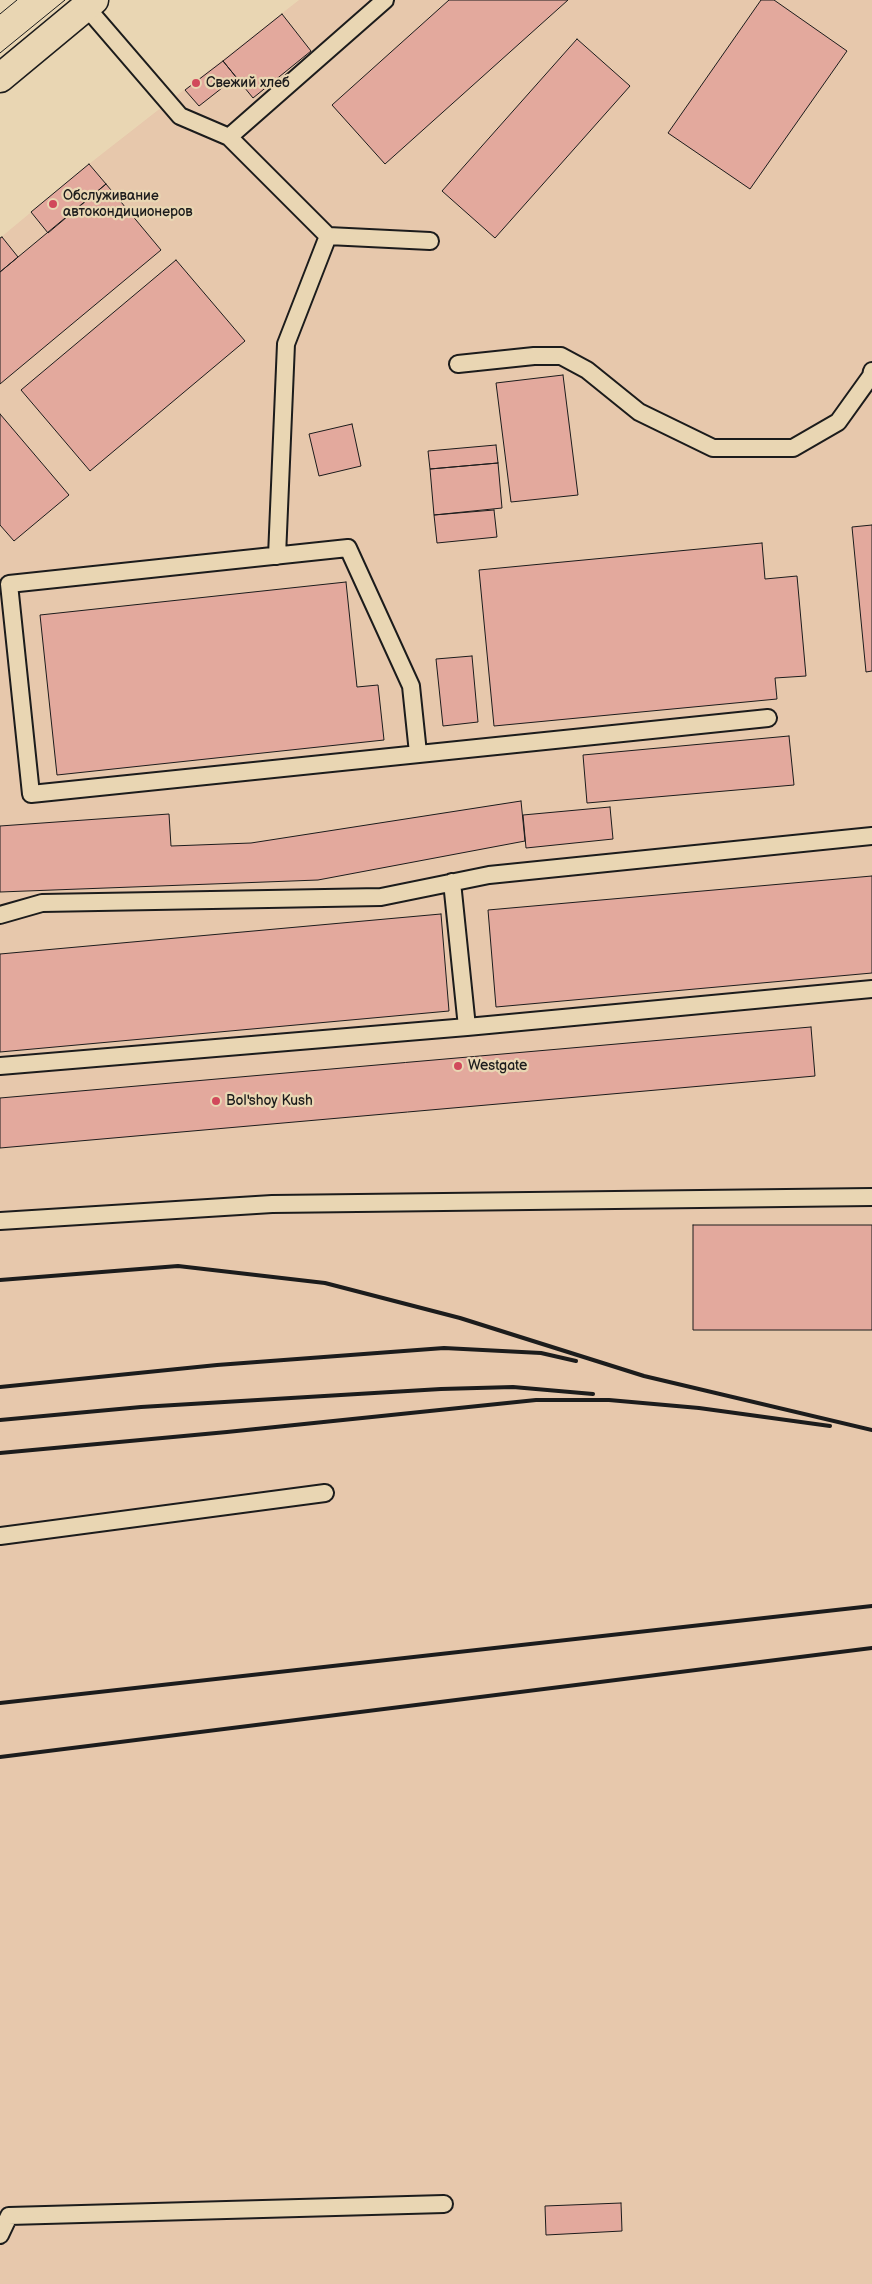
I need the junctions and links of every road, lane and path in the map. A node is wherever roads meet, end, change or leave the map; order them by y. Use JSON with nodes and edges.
{"nodes":[{"id":1,"x":385,"y":0,"type":"edge"},
{"id":2,"x":87,"y":2,"type":"edge"},
{"id":3,"x":0,"y":78,"type":"edge"},
{"id":4,"x":229,"y":136,"type":"junction"},
{"id":5,"x":328,"y":236,"type":"junction"},
{"id":6,"x":430,"y":242,"type":"dead end"},
{"id":7,"x":458,"y":364,"type":"dead end"},
{"id":8,"x":872,"y":371,"type":"edge"},
{"id":9,"x":277,"y":556,"type":"junction"},
{"id":10,"x":768,"y":718,"type":"dead end"},
{"id":11,"x":418,"y":753,"type":"junction"},
{"id":12,"x":872,"y":836,"type":"edge"},
{"id":13,"x":452,"y":882,"type":"junction"},
{"id":14,"x":0,"y":915,"type":"edge"},
{"id":15,"x":872,"y":989,"type":"edge"},
{"id":16,"x":466,"y":1027,"type":"junction"},
{"id":17,"x":0,"y":1066,"type":"edge"},
{"id":18,"x":872,"y":1197,"type":"edge"},
{"id":19,"x":0,"y":1221,"type":"edge"},
{"id":20,"x":325,"y":1493,"type":"dead end"},
{"id":21,"x":0,"y":1536,"type":"edge"},
{"id":22,"x":444,"y":2204,"type":"dead end"},
{"id":23,"x":0,"y":2235,"type":"edge"}],
"edges":[{"from":1,"to":4,"type":"lane"},
{"from":2,"to":3,"type":"main road"},
{"from":2,"to":4,"type":"lane"},
{"from":4,"to":5,"type":"lane"},
{"from":5,"to":6,"type":"lane"},
{"from":5,"to":9,"type":"lane"},
{"from":7,"to":8,"type":"lane"},
{"from":9,"to":11,"type":"lane"},
{"from":9,"to":11,"type":"lane"},
{"from":10,"to":11,"type":"lane"},
{"from":12,"to":13,"type":"lane"},
{"from":13,"to":14,"type":"lane"},
{"from":13,"to":16,"type":"lane"},
{"from":15,"to":16,"type":"lane"},
{"from":16,"to":17,"type":"lane"},
{"from":18,"to":19,"type":"lane"},
{"from":20,"to":21,"type":"lane"},
{"from":22,"to":23,"type":"lane"}]}
